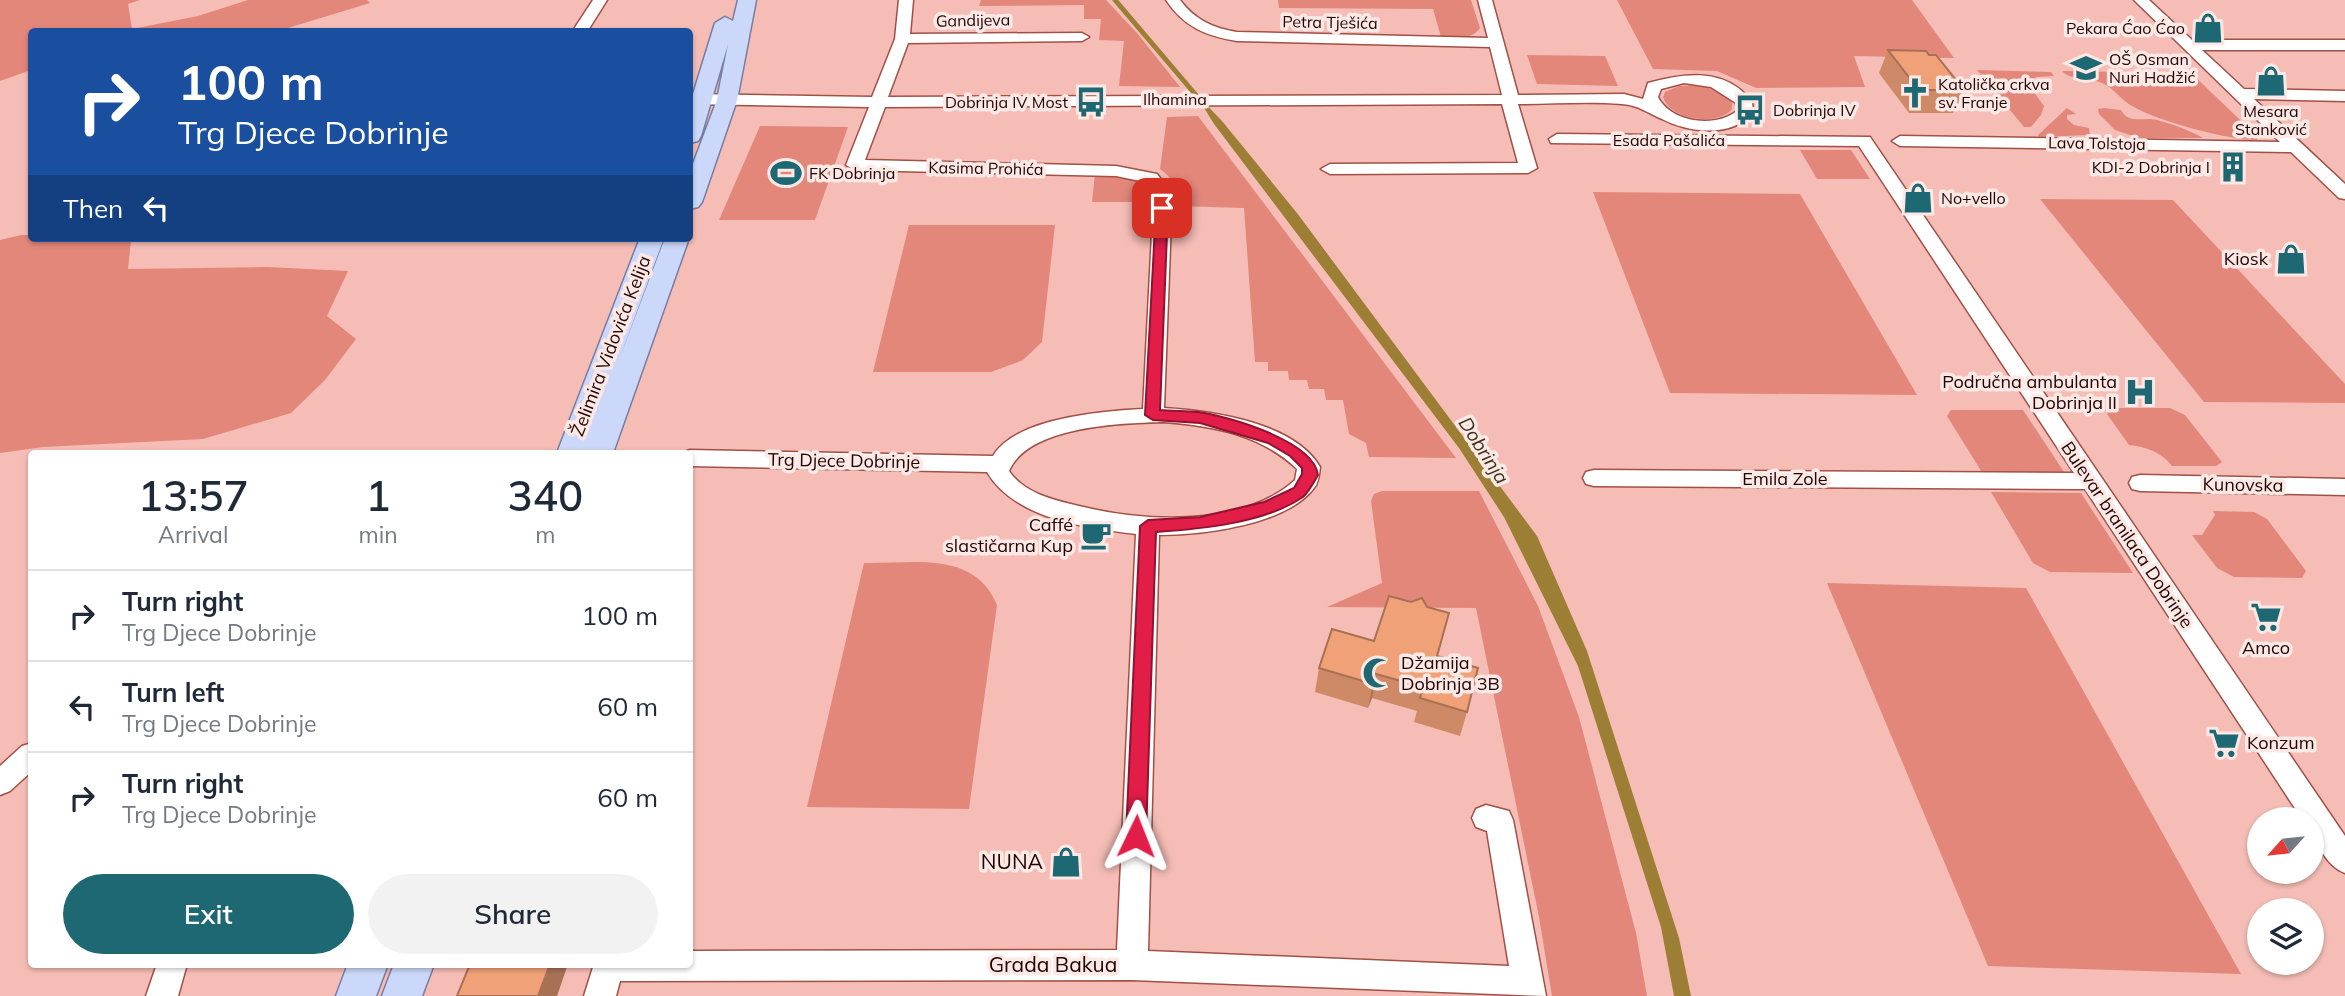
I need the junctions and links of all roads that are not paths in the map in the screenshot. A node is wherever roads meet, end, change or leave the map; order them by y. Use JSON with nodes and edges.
{"nodes":[{"id":1,"x":600,"y":0,"type":"edge"},
{"id":2,"x":732,"y":0,"type":"edge"},
{"id":3,"x":747,"y":0,"type":"edge"},
{"id":4,"x":906,"y":0,"type":"edge"},
{"id":5,"x":1173,"y":0,"type":"edge"},
{"id":6,"x":1485,"y":0,"type":"edge"},
{"id":7,"x":2141,"y":0,"type":"edge"},
{"id":8,"x":582,"y":28,"type":"edge"},
{"id":9,"x":1082,"y":37,"type":"dead end"},
{"id":10,"x":902,"y":39,"type":"junction"},
{"id":11,"x":1498,"y":43,"type":"junction"},
{"id":12,"x":2189,"y":45,"type":"junction"},
{"id":13,"x":2345,"y":45,"type":"edge"},
{"id":14,"x":2239,"y":94,"type":"junction"},
{"id":15,"x":2345,"y":96,"type":"edge"},
{"id":16,"x":696,"y":99,"type":"edge"},
{"id":17,"x":1225,"y":99,"type":"joint"},
{"id":18,"x":1511,"y":99,"type":"junction"},
{"id":19,"x":727,"y":100,"type":"junction"},
{"id":20,"x":1652,"y":100,"type":"junction"},
{"id":21,"x":880,"y":102,"type":"junction"},
{"id":22,"x":2255,"y":110,"type":"junction"},
{"id":23,"x":2345,"y":111,"type":"edge"},
{"id":24,"x":1745,"y":112,"type":"junction"},
{"id":25,"x":693,"y":118,"type":"edge"},
{"id":26,"x":1725,"y":125,"type":"junction"},
{"id":27,"x":1774,"y":137,"type":"junction"},
{"id":28,"x":1557,"y":139,"type":"dead end"},
{"id":29,"x":1864,"y":141,"type":"joint"},
{"id":30,"x":1900,"y":141,"type":"dead end"},
{"id":31,"x":2294,"y":147,"type":"junction"},
{"id":32,"x":1330,"y":169,"type":"dead end"},
{"id":33,"x":2322,"y":172,"type":"junction"},
{"id":34,"x":2345,"y":173,"type":"edge"},
{"id":35,"x":693,"y":194,"type":"edge"},
{"id":36,"x":2345,"y":194,"type":"edge"},
{"id":37,"x":650,"y":242,"type":"edge"},
{"id":38,"x":676,"y":242,"type":"edge"},
{"id":39,"x":1153,"y":415,"type":"junction"},
{"id":40,"x":571,"y":450,"type":"edge"},
{"id":41,"x":601,"y":450,"type":"edge"},
{"id":42,"x":693,"y":458,"type":"edge"},
{"id":43,"x":999,"y":464,"type":"junction"},
{"id":44,"x":1594,"y":478,"type":"dead end"},
{"id":45,"x":2091,"y":481,"type":"junction"},
{"id":46,"x":2140,"y":483,"type":"dead end"},
{"id":47,"x":2345,"y":487,"type":"edge"},
{"id":48,"x":1148,"y":526,"type":"junction"},
{"id":49,"x":28,"y":758,"type":"edge"},
{"id":50,"x":0,"y":783,"type":"edge"},
{"id":51,"x":1486,"y":818,"type":"dead end"},
{"id":52,"x":2345,"y":860,"type":"edge"},
{"id":53,"x":1132,"y":965,"type":"junction"},
{"id":54,"x":693,"y":966,"type":"edge"},
{"id":55,"x":171,"y":968,"type":"edge"},
{"id":56,"x":366,"y":968,"type":"edge"},
{"id":57,"x":412,"y":968,"type":"edge"},
{"id":58,"x":608,"y":968,"type":"edge"},
{"id":59,"x":1529,"y":989,"type":"edge"},
{"id":60,"x":162,"y":996,"type":"edge"},
{"id":61,"x":356,"y":996,"type":"edge"},
{"id":62,"x":402,"y":996,"type":"edge"},
{"id":63,"x":600,"y":996,"type":"edge"}],
"edges":[{"from":1,"to":8,"type":"street"},
{"from":2,"to":16,"type":"main road"},
{"from":3,"to":19,"type":"main road"},
{"from":4,"to":10,"type":"street"},
{"from":5,"to":11,"type":"street","name":"Petra Tješića"},
{"from":6,"to":11,"type":"street"},
{"from":7,"to":12,"type":"street"},
{"from":9,"to":10,"type":"street","name":"Gandijeva"},
{"from":10,"to":21,"type":"street"},
{"from":11,"to":18,"type":"street"},
{"from":12,"to":13,"type":"street"},
{"from":12,"to":14,"type":"street"},
{"from":14,"to":15,"type":"street"},
{"from":14,"to":22,"type":"street"},
{"from":16,"to":19,"type":"street","name":"Ilhamina"},
{"from":16,"to":25,"type":"main road"},
{"from":17,"to":18,"type":"street","name":"Ilhamina"},
{"from":17,"to":21,"type":"street","name":"Ilhamina"},
{"from":18,"to":20,"type":"street","name":"Ilhamina"},
{"from":18,"to":32,"type":"street"},
{"from":19,"to":21,"type":"street","name":"Ilhamina"},
{"from":19,"to":35,"type":"main road"},
{"from":20,"to":24,"type":"street"},
{"from":20,"to":26,"type":"street","name":"Ilhamina"},
{"from":21,"to":39,"type":"street","name":"Kasima Prohića"},
{"from":22,"to":23,"type":"street"},
{"from":22,"to":31,"type":"street"},
{"from":24,"to":26,"type":"street"},
{"from":24,"to":27,"type":"street"},
{"from":26,"to":27,"type":"street","name":"Ilhamina"},
{"from":27,"to":28,"type":"street","name":"Esada Pašalića"},
{"from":27,"to":29,"type":"street"},
{"from":29,"to":45,"type":"street","name":"Bulevar branilaca Dobrinje"},
{"from":30,"to":31,"type":"street","name":"Lava Tolstoja"},
{"from":31,"to":33,"type":"street"},
{"from":33,"to":34,"type":"street"},
{"from":33,"to":36,"type":"street"},
{"from":37,"to":40,"type":"main road","name":"Želimira Vidovića Kelija"},
{"from":38,"to":41,"type":"main road","name":"Želimira Vidovića Kelija"},
{"from":39,"to":43,"type":"street"},
{"from":39,"to":48,"type":"street"},
{"from":42,"to":43,"type":"street","name":"Trg Djece Dobrinje"},
{"from":43,"to":48,"type":"street"},
{"from":44,"to":45,"type":"street","name":"Emila Zole"},
{"from":45,"to":52,"type":"street","name":"Bulevar branilaca Dobrinje"},
{"from":46,"to":47,"type":"street","name":"Kunovska"},
{"from":48,"to":53,"type":"street"},
{"from":49,"to":50,"type":"street"},
{"from":51,"to":59,"type":"street"},
{"from":53,"to":54,"type":"street","name":"Grada Bakua"},
{"from":53,"to":59,"type":"street","name":"Grada Bakua"},
{"from":55,"to":60,"type":"street"},
{"from":56,"to":61,"type":"main road"},
{"from":57,"to":62,"type":"main road"},
{"from":58,"to":63,"type":"street","name":"Grada Bakua"}]}
